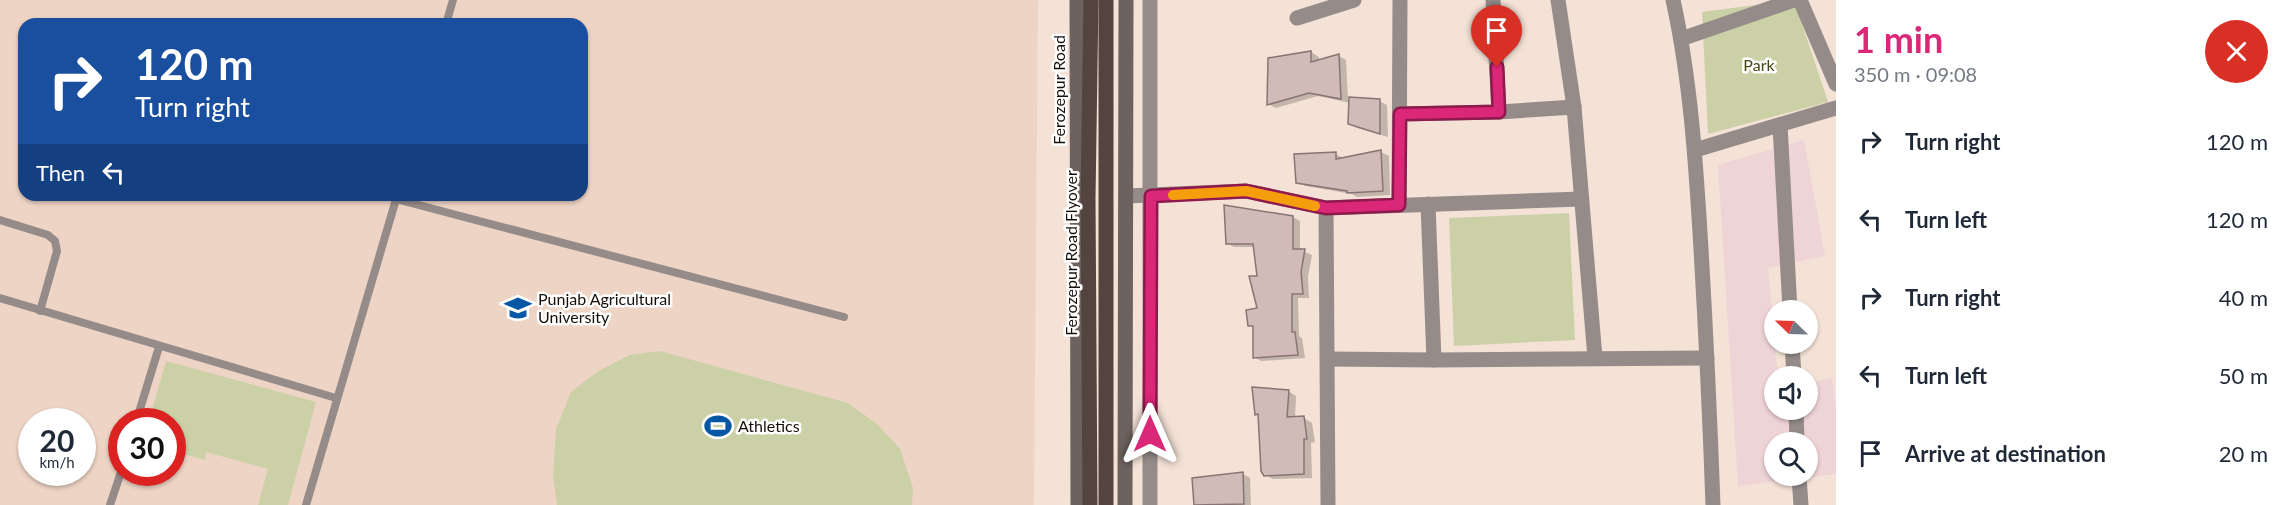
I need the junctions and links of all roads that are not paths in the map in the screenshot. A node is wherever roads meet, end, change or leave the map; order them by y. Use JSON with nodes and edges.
{"nodes":[{"id":1,"x":453,"y":0,"type":"edge"},
{"id":2,"x":1077,"y":0,"type":"edge"},
{"id":3,"x":1091,"y":0,"type":"edge"},
{"id":4,"x":1106,"y":0,"type":"edge"},
{"id":5,"x":1126,"y":0,"type":"edge"},
{"id":6,"x":1150,"y":0,"type":"edge"},
{"id":7,"x":1354,"y":0,"type":"edge"},
{"id":8,"x":1400,"y":0,"type":"edge"},
{"id":9,"x":1493,"y":0,"type":"edge"},
{"id":10,"x":1558,"y":0,"type":"edge"},
{"id":11,"x":1673,"y":0,"type":"edge"},
{"id":12,"x":1794,"y":0,"type":"edge"},
{"id":13,"x":1800,"y":0,"type":"edge"},
{"id":14,"x":448,"y":18,"type":"edge"},
{"id":15,"x":1297,"y":18,"type":"dead end"},
{"id":16,"x":1681,"y":39,"type":"junction"},
{"id":17,"x":1836,"y":84,"type":"edge"},
{"id":18,"x":1574,"y":107,"type":"junction"},
{"id":19,"x":1836,"y":108,"type":"edge"},
{"id":20,"x":1499,"y":112,"type":"junction"},
{"id":21,"x":1400,"y":114,"type":"junction"},
{"id":22,"x":1780,"y":124,"type":"junction"},
{"id":23,"x":1695,"y":150,"type":"junction"},
{"id":24,"x":1126,"y":196,"type":"junction"},
{"id":25,"x":1151,"y":196,"type":"junction"},
{"id":26,"x":1581,"y":199,"type":"junction"},
{"id":27,"x":395,"y":201,"type":"edge"},
{"id":28,"x":411,"y":201,"type":"edge"},
{"id":29,"x":1428,"y":204,"type":"junction"},
{"id":30,"x":1399,"y":205,"type":"junction"},
{"id":31,"x":1326,"y":208,"type":"junction"},
{"id":32,"x":0,"y":220,"type":"edge"},
{"id":33,"x":0,"y":298,"type":"edge"},
{"id":34,"x":1789,"y":300,"type":"edge"},
{"id":35,"x":40,"y":311,"type":"junction"},
{"id":36,"x":844,"y":317,"type":"dead end"},
{"id":37,"x":159,"y":347,"type":"junction"},
{"id":38,"x":1328,"y":358,"type":"junction"},
{"id":39,"x":1595,"y":358,"type":"junction"},
{"id":40,"x":1707,"y":358,"type":"junction"},
{"id":41,"x":1434,"y":360,"type":"junction"},
{"id":42,"x":336,"y":398,"type":"junction"},
{"id":43,"x":140,"y":408,"type":"edge"},
{"id":44,"x":116,"y":486,"type":"edge"},
{"id":45,"x":1800,"y":486,"type":"edge"},
{"id":46,"x":110,"y":505,"type":"edge"},
{"id":47,"x":306,"y":505,"type":"edge"},
{"id":48,"x":1077,"y":505,"type":"edge"},
{"id":49,"x":1090,"y":505,"type":"edge"},
{"id":50,"x":1106,"y":505,"type":"edge"},
{"id":51,"x":1125,"y":505,"type":"edge"},
{"id":52,"x":1150,"y":505,"type":"edge"},
{"id":53,"x":1328,"y":505,"type":"edge"},
{"id":54,"x":1713,"y":505,"type":"edge"},
{"id":55,"x":1801,"y":505,"type":"edge"}],
"edges":[{"from":1,"to":14,"type":"lane"},
{"from":2,"to":48,"type":"main road","name":"Ferozepur Road"},
{"from":3,"to":49,"type":"main road","name":"Ferozepur Road Flyover"},
{"from":4,"to":50,"type":"main road"},
{"from":5,"to":24,"type":"main road"},
{"from":6,"to":25,"type":"street"},
{"from":7,"to":15,"type":"street"},
{"from":8,"to":21,"type":"street"},
{"from":9,"to":20,"type":"street"},
{"from":10,"to":18,"type":"street"},
{"from":11,"to":16,"type":"street"},
{"from":12,"to":16,"type":"street"},
{"from":13,"to":17,"type":"street"},
{"from":16,"to":23,"type":"street"},
{"from":18,"to":20,"type":"street"},
{"from":18,"to":26,"type":"street"},
{"from":19,"to":22,"type":"street"},
{"from":20,"to":21,"type":"street"},
{"from":21,"to":30,"type":"street"},
{"from":22,"to":23,"type":"street"},
{"from":22,"to":34,"type":"street"},
{"from":23,"to":40,"type":"street"},
{"from":24,"to":25,"type":"street"},
{"from":24,"to":51,"type":"main road"},
{"from":25,"to":31,"type":"street"},
{"from":25,"to":52,"type":"street"},
{"from":26,"to":29,"type":"street"},
{"from":26,"to":39,"type":"street"},
{"from":27,"to":42,"type":"lane"},
{"from":28,"to":36,"type":"lane"},
{"from":29,"to":30,"type":"street"},
{"from":29,"to":41,"type":"street"},
{"from":30,"to":31,"type":"street"},
{"from":31,"to":38,"type":"street"},
{"from":32,"to":35,"type":"lane"},
{"from":33,"to":35,"type":"lane"},
{"from":35,"to":37,"type":"lane"},
{"from":37,"to":42,"type":"lane"},
{"from":37,"to":43,"type":"lane"},
{"from":38,"to":41,"type":"street"},
{"from":38,"to":53,"type":"street"},
{"from":39,"to":40,"type":"street"},
{"from":39,"to":41,"type":"street"},
{"from":40,"to":54,"type":"street"},
{"from":42,"to":47,"type":"lane"},
{"from":44,"to":46,"type":"lane"},
{"from":45,"to":55,"type":"street"}]}
